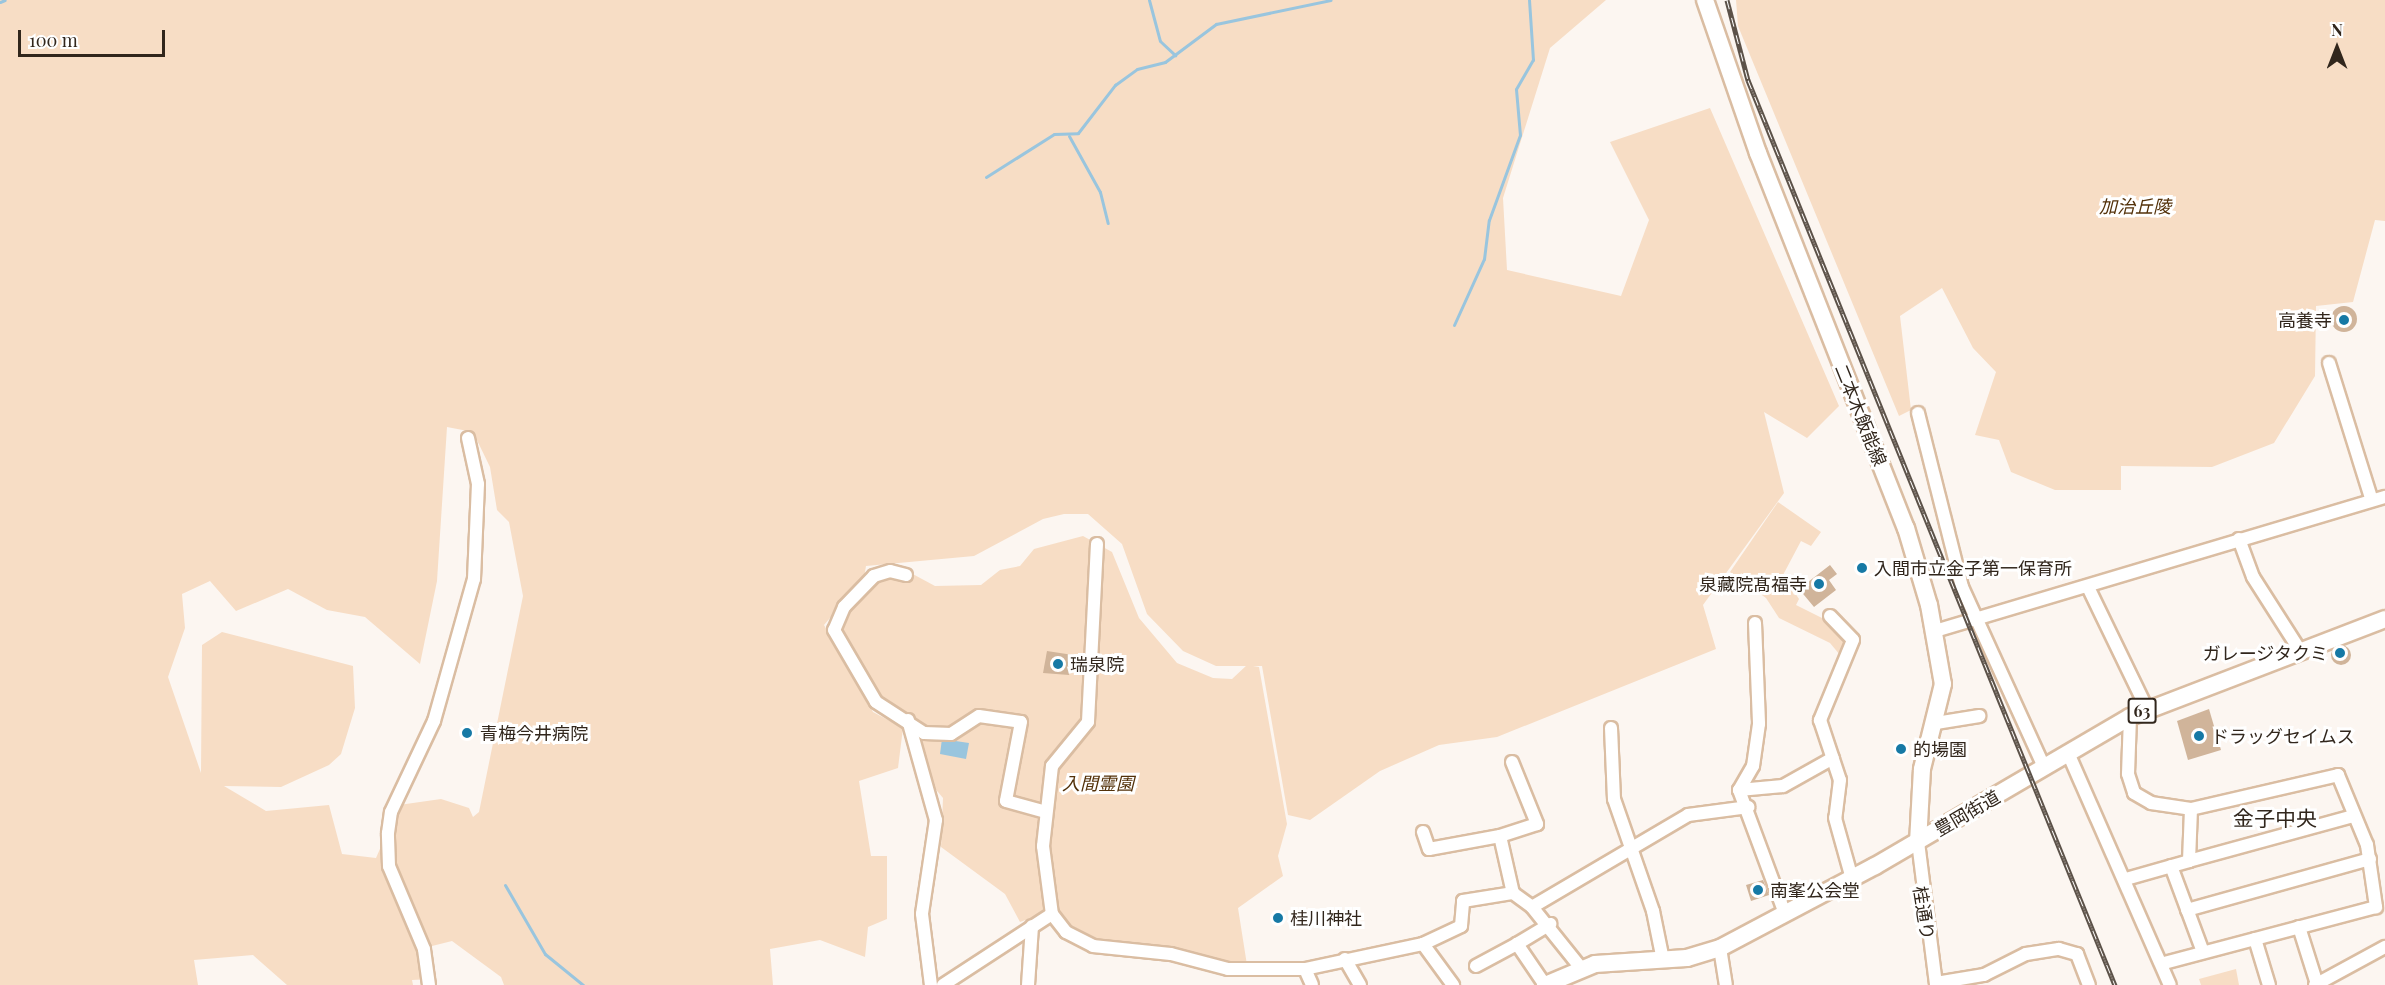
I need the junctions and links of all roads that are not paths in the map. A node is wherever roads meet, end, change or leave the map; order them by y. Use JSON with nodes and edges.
{"nodes":[{"id":1,"x":1705,"y":0,"type":"edge"},
{"id":2,"x":2329,"y":363,"type":"dead end"},
{"id":3,"x":1918,"y":413,"type":"dead end"},
{"id":4,"x":468,"y":438,"type":"dead end"},
{"id":5,"x":2385,"y":496,"type":"edge"},
{"id":6,"x":2371,"y":498,"type":"junction"},
{"id":7,"x":2239,"y":539,"type":"junction"},
{"id":8,"x":1097,"y":544,"type":"dead end"},
{"id":9,"x":906,"y":575,"type":"dead end"},
{"id":10,"x":2088,"y":587,"type":"junction"},
{"id":11,"x":1830,"y":616,"type":"dead end"},
{"id":12,"x":2385,"y":619,"type":"edge"},
{"id":13,"x":1976,"y":621,"type":"junction"},
{"id":14,"x":1755,"y":623,"type":"dead end"},
{"id":15,"x":1935,"y":631,"type":"junction"},
{"id":16,"x":2301,"y":652,"type":"junction"},
{"id":17,"x":2147,"y":709,"type":"junction"},
{"id":18,"x":1979,"y":716,"type":"dead end"},
{"id":19,"x":2130,"y":717,"type":"junction"},
{"id":20,"x":908,"y":720,"type":"junction"},
{"id":21,"x":1936,"y":723,"type":"junction"},
{"id":22,"x":1611,"y":728,"type":"dead end"},
{"id":23,"x":2068,"y":753,"type":"junction"},
{"id":24,"x":1833,"y":758,"type":"junction"},
{"id":25,"x":1512,"y":762,"type":"dead end"},
{"id":26,"x":2044,"y":767,"type":"junction"},
{"id":27,"x":1739,"y":790,"type":"junction"},
{"id":28,"x":1748,"y":807,"type":"junction"},
{"id":29,"x":2191,"y":809,"type":"junction"},
{"id":30,"x":1046,"y":812,"type":"junction"},
{"id":31,"x":2354,"y":816,"type":"junction"},
{"id":32,"x":1423,"y":832,"type":"dead end"},
{"id":33,"x":1500,"y":836,"type":"junction"},
{"id":34,"x":1918,"y":842,"type":"junction"},
{"id":35,"x":1634,"y":847,"type":"junction"},
{"id":36,"x":2370,"y":859,"type":"junction"},
{"id":37,"x":2189,"y":861,"type":"junction"},
{"id":38,"x":2171,"y":866,"type":"junction"},
{"id":39,"x":1852,"y":879,"type":"junction"},
{"id":40,"x":2126,"y":879,"type":"junction"},
{"id":41,"x":1513,"y":893,"type":"junction"},
{"id":42,"x":1532,"y":906,"type":"junction"},
{"id":43,"x":2187,"y":910,"type":"junction"},
{"id":44,"x":1052,"y":914,"type":"junction"},
{"id":45,"x":1785,"y":914,"type":"junction"},
{"id":46,"x":1550,"y":924,"type":"junction"},
{"id":47,"x":1032,"y":927,"type":"junction"},
{"id":48,"x":2300,"y":927,"type":"junction"},
{"id":49,"x":2255,"y":939,"type":"junction"},
{"id":50,"x":1423,"y":944,"type":"junction"},
{"id":51,"x":1517,"y":944,"type":"junction"},
{"id":52,"x":2385,"y":947,"type":"edge"},
{"id":53,"x":1720,"y":948,"type":"junction"},
{"id":54,"x":2203,"y":952,"type":"junction"},
{"id":55,"x":1345,"y":959,"type":"junction"},
{"id":56,"x":1663,"y":960,"type":"junction"},
{"id":57,"x":2161,"y":964,"type":"junction"},
{"id":58,"x":1476,"y":966,"type":"dead end"},
{"id":59,"x":1580,"y":967,"type":"junction"},
{"id":60,"x":1305,"y":969,"type":"junction"},
{"id":61,"x":1936,"y":984,"type":"edge"},
{"id":62,"x":2316,"y":984,"type":"edge"},
{"id":63,"x":429,"y":985,"type":"edge"},
{"id":64,"x":931,"y":985,"type":"edge"},
{"id":65,"x":943,"y":985,"type":"edge"},
{"id":66,"x":1028,"y":985,"type":"edge"},
{"id":67,"x":1312,"y":985,"type":"edge"},
{"id":68,"x":1360,"y":985,"type":"edge"},
{"id":69,"x":1453,"y":985,"type":"edge"},
{"id":70,"x":1545,"y":985,"type":"edge"},
{"id":71,"x":1726,"y":985,"type":"edge"},
{"id":72,"x":2090,"y":985,"type":"edge"},
{"id":73,"x":2169,"y":985,"type":"edge"},
{"id":74,"x":2269,"y":985,"type":"edge"}],
"edges":[{"from":1,"to":15,"type":"main road","name":"二本木飯能線"},
{"from":2,"to":6,"type":"street"},
{"from":3,"to":13,"type":"street"},
{"from":4,"to":63,"type":"street"},
{"from":5,"to":6,"type":"street"},
{"from":6,"to":7,"type":"street"},
{"from":7,"to":10,"type":"street"},
{"from":7,"to":16,"type":"street"},
{"from":8,"to":30,"type":"street"},
{"from":9,"to":20,"type":"street"},
{"from":10,"to":13,"type":"street"},
{"from":10,"to":17,"type":"street"},
{"from":11,"to":24,"type":"street"},
{"from":12,"to":16,"type":"main road","name":"豊岡街道","number":"63"},
{"from":13,"to":15,"type":"street"},
{"from":13,"to":26,"type":"street"},
{"from":14,"to":27,"type":"street"},
{"from":15,"to":21,"type":"main road","name":"二本木飯能線"},
{"from":16,"to":17,"type":"main road","name":"豊岡街道","number":"63"},
{"from":17,"to":19,"type":"main road","name":"豊岡街道","number":"63"},
{"from":18,"to":21,"type":"street"},
{"from":19,"to":23,"type":"main road","name":"豊岡街道","number":"63"},
{"from":19,"to":29,"type":"street"},
{"from":20,"to":30,"type":"street"},
{"from":20,"to":64,"type":"street"},
{"from":21,"to":34,"type":"main road","name":"二本木飯能線"},
{"from":22,"to":35,"type":"street"},
{"from":23,"to":26,"type":"main road","name":"豊岡街道","number":"63"},
{"from":23,"to":40,"type":"street"},
{"from":24,"to":27,"type":"street"},
{"from":24,"to":39,"type":"street"},
{"from":25,"to":33,"type":"street"},
{"from":26,"to":34,"type":"main road","name":"豊岡街道","number":"63"},
{"from":27,"to":28,"type":"street"},
{"from":28,"to":35,"type":"street"},
{"from":28,"to":45,"type":"street"},
{"from":29,"to":31,"type":"street"},
{"from":29,"to":37,"type":"street"},
{"from":30,"to":44,"type":"street"},
{"from":31,"to":36,"type":"street"},
{"from":31,"to":37,"type":"street"},
{"from":32,"to":33,"type":"street"},
{"from":33,"to":41,"type":"street"},
{"from":34,"to":39,"type":"main road","name":"豊岡街道","number":"63"},
{"from":34,"to":61,"type":"street","name":"桂通り"},
{"from":35,"to":42,"type":"street"},
{"from":35,"to":56,"type":"street"},
{"from":36,"to":43,"type":"street"},
{"from":36,"to":48,"type":"street"},
{"from":37,"to":38,"type":"street"},
{"from":38,"to":40,"type":"street"},
{"from":38,"to":43,"type":"street"},
{"from":39,"to":45,"type":"main road","name":"豊岡街道","number":"63"},
{"from":40,"to":57,"type":"street"},
{"from":41,"to":42,"type":"street"},
{"from":41,"to":50,"type":"street"},
{"from":42,"to":46,"type":"street"},
{"from":43,"to":54,"type":"street"},
{"from":44,"to":47,"type":"street"},
{"from":44,"to":60,"type":"street"},
{"from":45,"to":53,"type":"main road","name":"豊岡街道","number":"63"},
{"from":46,"to":51,"type":"street"},
{"from":46,"to":59,"type":"street"},
{"from":47,"to":65,"type":"street"},
{"from":47,"to":66,"type":"street"},
{"from":48,"to":49,"type":"street"},
{"from":48,"to":62,"type":"street"},
{"from":49,"to":54,"type":"street"},
{"from":49,"to":74,"type":"street"},
{"from":50,"to":55,"type":"street"},
{"from":50,"to":69,"type":"street"},
{"from":51,"to":58,"type":"street"},
{"from":51,"to":70,"type":"street"},
{"from":52,"to":62,"type":"street"},
{"from":53,"to":56,"type":"main road","name":"豊岡街道","number":"63"},
{"from":53,"to":71,"type":"street"},
{"from":54,"to":57,"type":"street"},
{"from":55,"to":60,"type":"street"},
{"from":55,"to":68,"type":"street"},
{"from":56,"to":59,"type":"main road","name":"豊岡街道","number":"63"},
{"from":57,"to":73,"type":"street"},
{"from":59,"to":70,"type":"main road","name":"豊岡街道","number":"63"},
{"from":60,"to":67,"type":"street"},
{"from":61,"to":72,"type":"street"}]}
